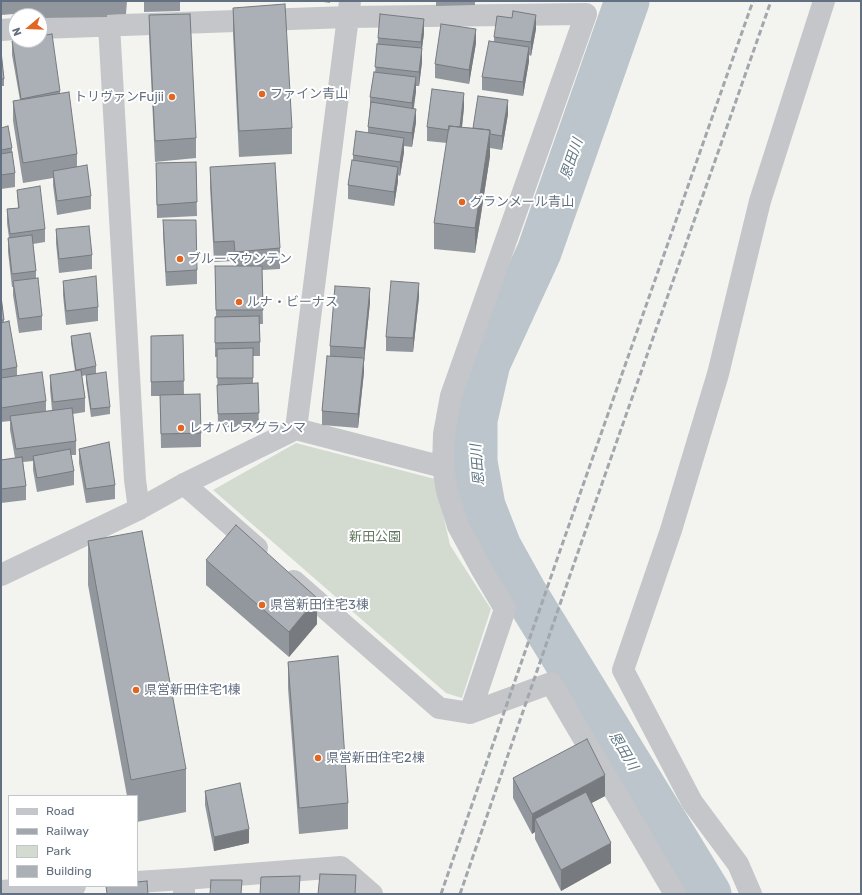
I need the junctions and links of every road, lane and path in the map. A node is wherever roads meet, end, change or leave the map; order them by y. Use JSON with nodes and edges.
{"nodes":[{"id":1,"x":824,"y":1,"type":"edge"},
{"id":2,"x":588,"y":7,"type":"edge"},
{"id":3,"x":349,"y":9,"type":"edge"},
{"id":4,"x":109,"y":24,"type":"junction"},
{"id":5,"x":48,"y":28,"type":"edge"},
{"id":6,"x":296,"y":429,"type":"junction"},
{"id":7,"x":443,"y":468,"type":"junction"},
{"id":8,"x":184,"y":484,"type":"junction"},
{"id":9,"x":139,"y":509,"type":"junction"},
{"id":10,"x":1,"y":575,"type":"edge"},
{"id":11,"x":470,"y":712,"type":"junction"},
{"id":12,"x":138,"y":882,"type":"edge"},
{"id":13,"x":56,"y":887,"type":"edge"},
{"id":14,"x":184,"y":887,"type":"edge"},
{"id":15,"x":1,"y":890,"type":"edge"},
{"id":16,"x":372,"y":894,"type":"edge"},
{"id":17,"x":675,"y":894,"type":"edge"},
{"id":18,"x":751,"y":894,"type":"edge"}],
"edges":[{"from":1,"to":18,"type":"street"},
{"from":2,"to":3,"type":"street"},
{"from":2,"to":7,"type":"street"},
{"from":3,"to":4,"type":"street"},
{"from":3,"to":6,"type":"street"},
{"from":4,"to":5,"type":"street"},
{"from":4,"to":9,"type":"street"},
{"from":6,"to":7,"type":"street"},
{"from":6,"to":8,"type":"street"},
{"from":7,"to":11,"type":"street"},
{"from":8,"to":9,"type":"street"},
{"from":8,"to":11,"type":"street"},
{"from":9,"to":10,"type":"street"},
{"from":11,"to":17,"type":"street"},
{"from":12,"to":14,"type":"street"},
{"from":13,"to":15,"type":"street"},
{"from":14,"to":16,"type":"street"}]}
